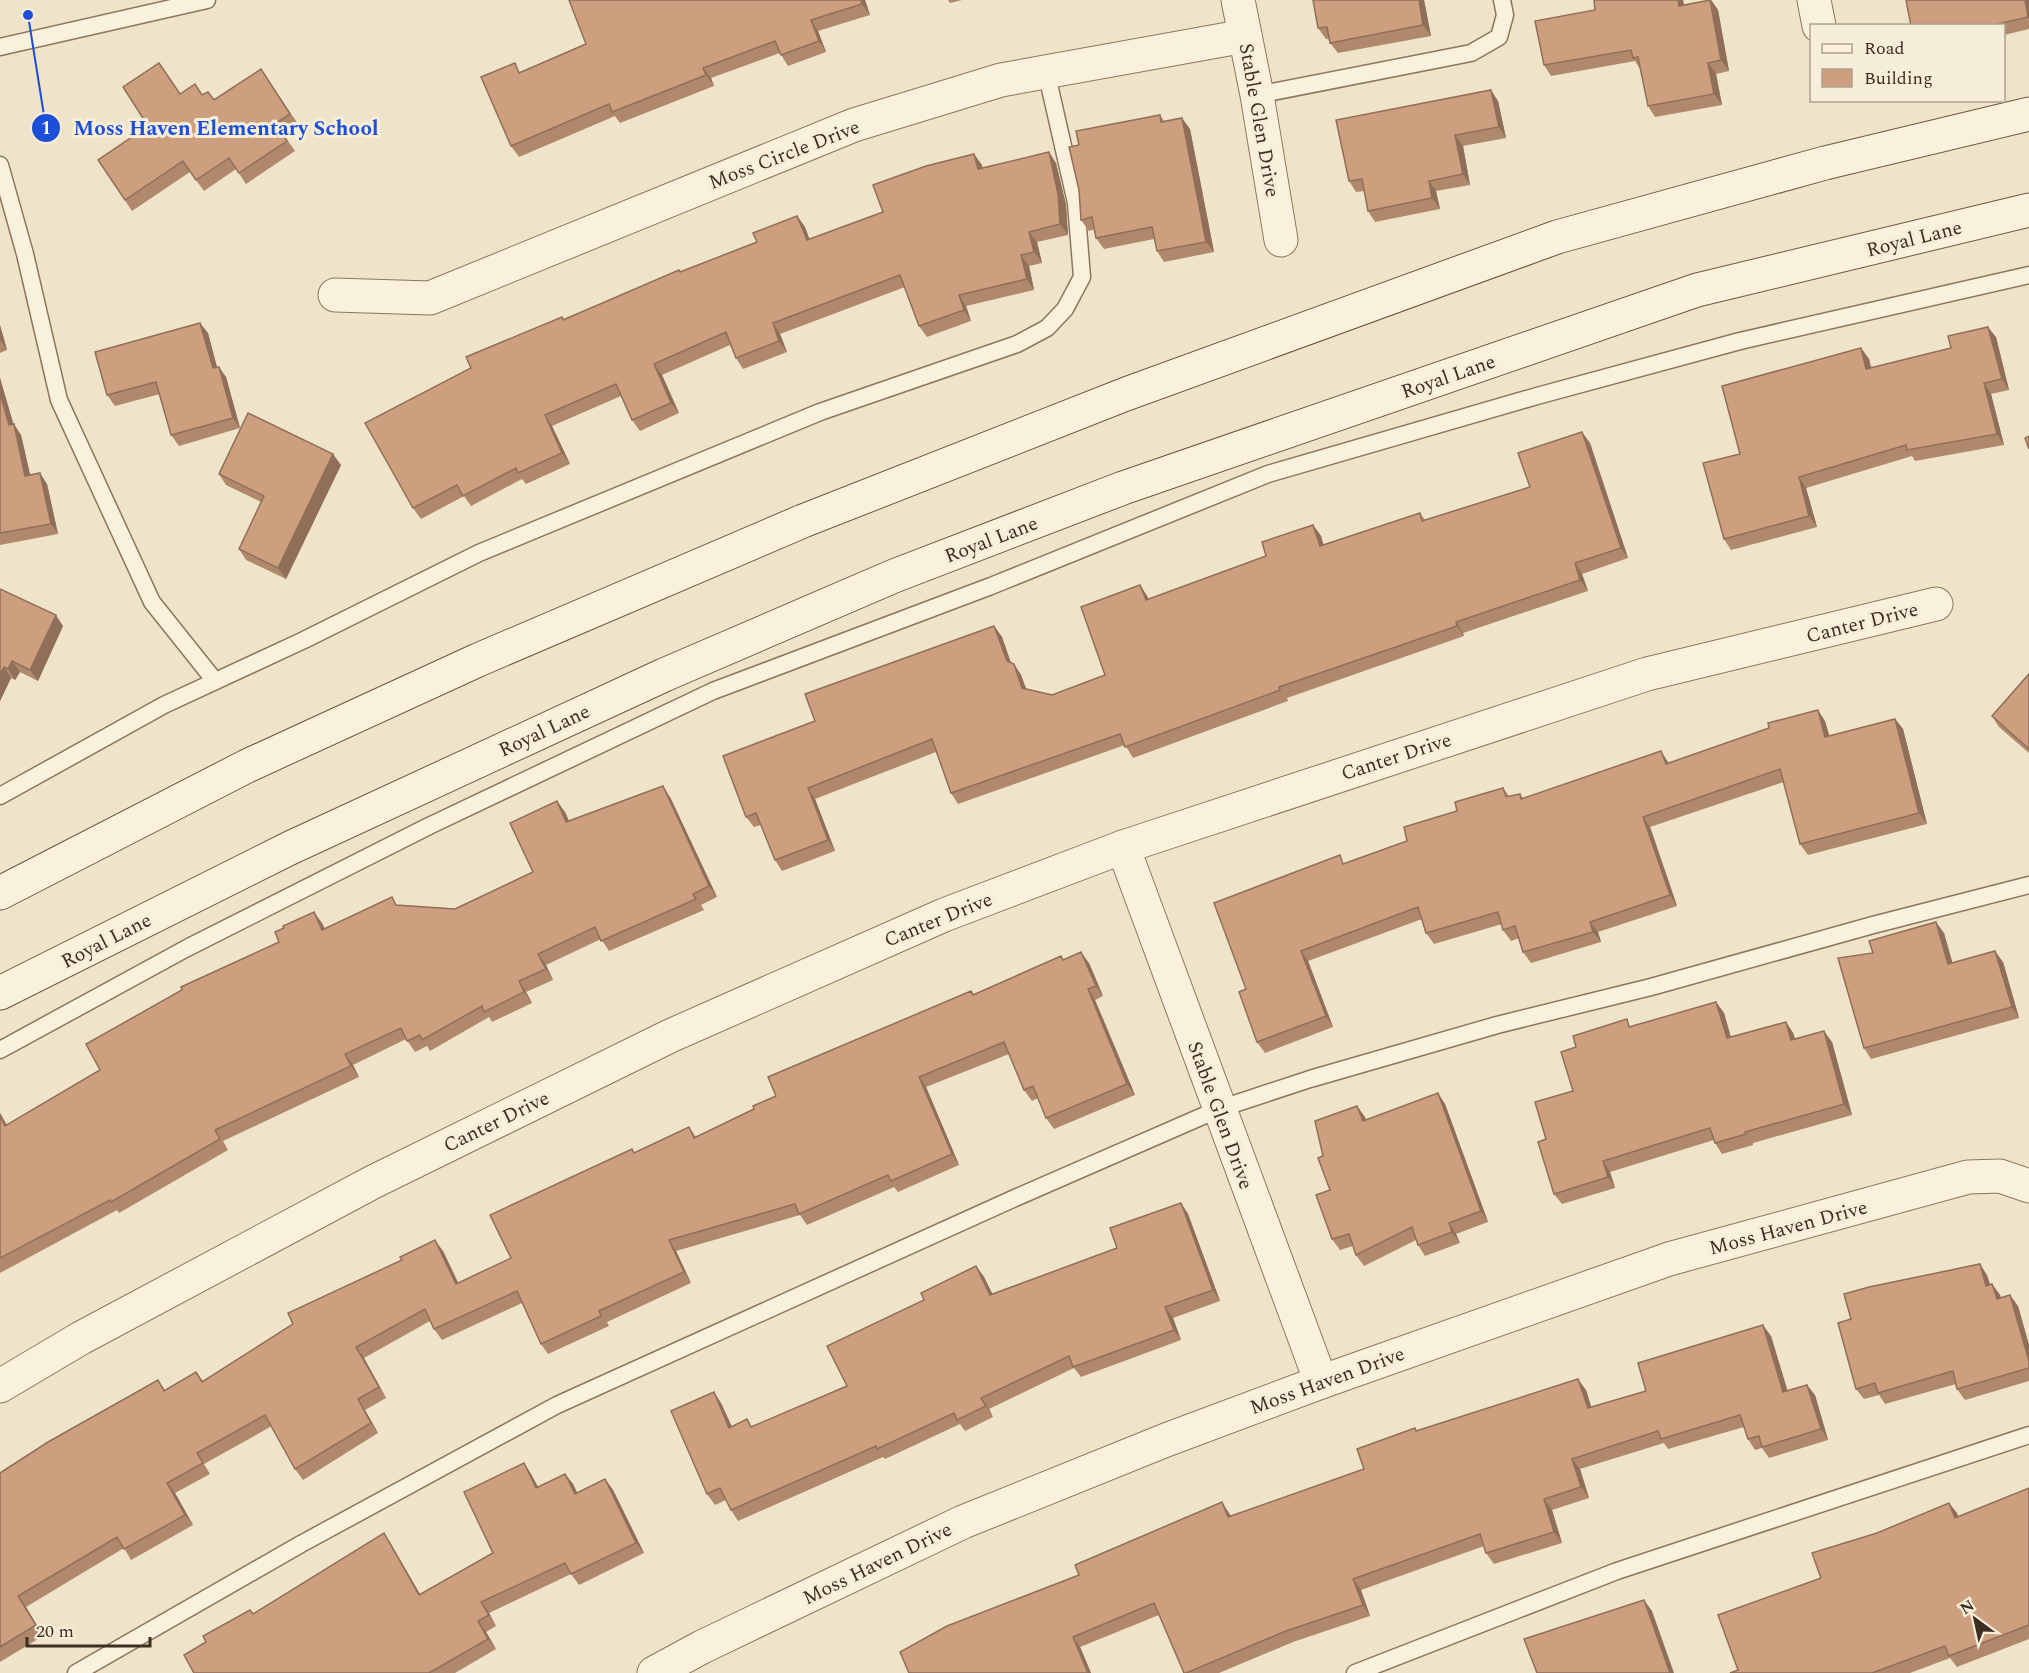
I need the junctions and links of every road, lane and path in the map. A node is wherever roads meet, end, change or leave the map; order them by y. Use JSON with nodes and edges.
{"nodes":[{"id":1,"x":207,"y":0,"type":"edge"},
{"id":2,"x":1238,"y":0,"type":"edge"},
{"id":3,"x":1502,"y":0,"type":"edge"},
{"id":4,"x":1814,"y":0,"type":"edge"},
{"id":5,"x":1819,"y":24,"type":"edge"},
{"id":6,"x":1245,"y":36,"type":"junction"},
{"id":7,"x":0,"y":46,"type":"edge"},
{"id":8,"x":1046,"y":71,"type":"junction"},
{"id":9,"x":1257,"y":95,"type":"junction"},
{"id":10,"x":2029,"y":114,"type":"edge"},
{"id":11,"x":0,"y":165,"type":"edge"},
{"id":12,"x":2029,"y":210,"type":"edge"},
{"id":13,"x":1281,"y":240,"type":"dead end"},
{"id":14,"x":2029,"y":275,"type":"edge"},
{"id":15,"x":335,"y":295,"type":"dead end"},
{"id":16,"x":1936,"y":604,"type":"dead end"},
{"id":17,"x":215,"y":681,"type":"junction"},
{"id":18,"x":0,"y":796,"type":"edge"},
{"id":19,"x":1123,"y":847,"type":"junction"},
{"id":20,"x":2029,"y":885,"type":"edge"},
{"id":21,"x":0,"y":893,"type":"edge"},
{"id":22,"x":0,"y":993,"type":"edge"},
{"id":23,"x":0,"y":1050,"type":"edge"},
{"id":24,"x":1219,"y":1109,"type":"junction"},
{"id":25,"x":2029,"y":1186,"type":"edge"},
{"id":26,"x":1321,"y":1382,"type":"junction"},
{"id":27,"x":0,"y":1386,"type":"edge"},
{"id":28,"x":2029,"y":1435,"type":"edge"},
{"id":29,"x":76,"y":1673,"type":"edge"},
{"id":30,"x":654,"y":1673,"type":"edge"},
{"id":31,"x":1354,"y":1673,"type":"edge"}],
"edges":[{"from":1,"to":7,"type":"lane"},
{"from":2,"to":6,"type":"street","name":"Stable Glen Drive"},
{"from":3,"to":9,"type":"lane"},
{"from":4,"to":5,"type":"street"},
{"from":6,"to":8,"type":"street","name":"Moss Circle Drive"},
{"from":6,"to":9,"type":"street","name":"Stable Glen Drive"},
{"from":8,"to":15,"type":"street","name":"Moss Circle Drive"},
{"from":8,"to":17,"type":"lane"},
{"from":9,"to":13,"type":"street","name":"Stable Glen Drive"},
{"from":10,"to":21,"type":"street"},
{"from":11,"to":17,"type":"lane"},
{"from":12,"to":22,"type":"street","name":"Royal Lane"},
{"from":14,"to":23,"type":"lane"},
{"from":16,"to":19,"type":"street","name":"Canter Drive"},
{"from":17,"to":18,"type":"lane"},
{"from":19,"to":24,"type":"street","name":"Stable Glen Drive"},
{"from":19,"to":27,"type":"street","name":"Canter Drive"},
{"from":20,"to":24,"type":"lane"},
{"from":24,"to":26,"type":"street","name":"Stable Glen Drive"},
{"from":24,"to":29,"type":"lane"},
{"from":25,"to":26,"type":"street","name":"Moss Haven Drive"},
{"from":26,"to":30,"type":"street","name":"Moss Haven Drive"},
{"from":28,"to":31,"type":"lane"}]}
